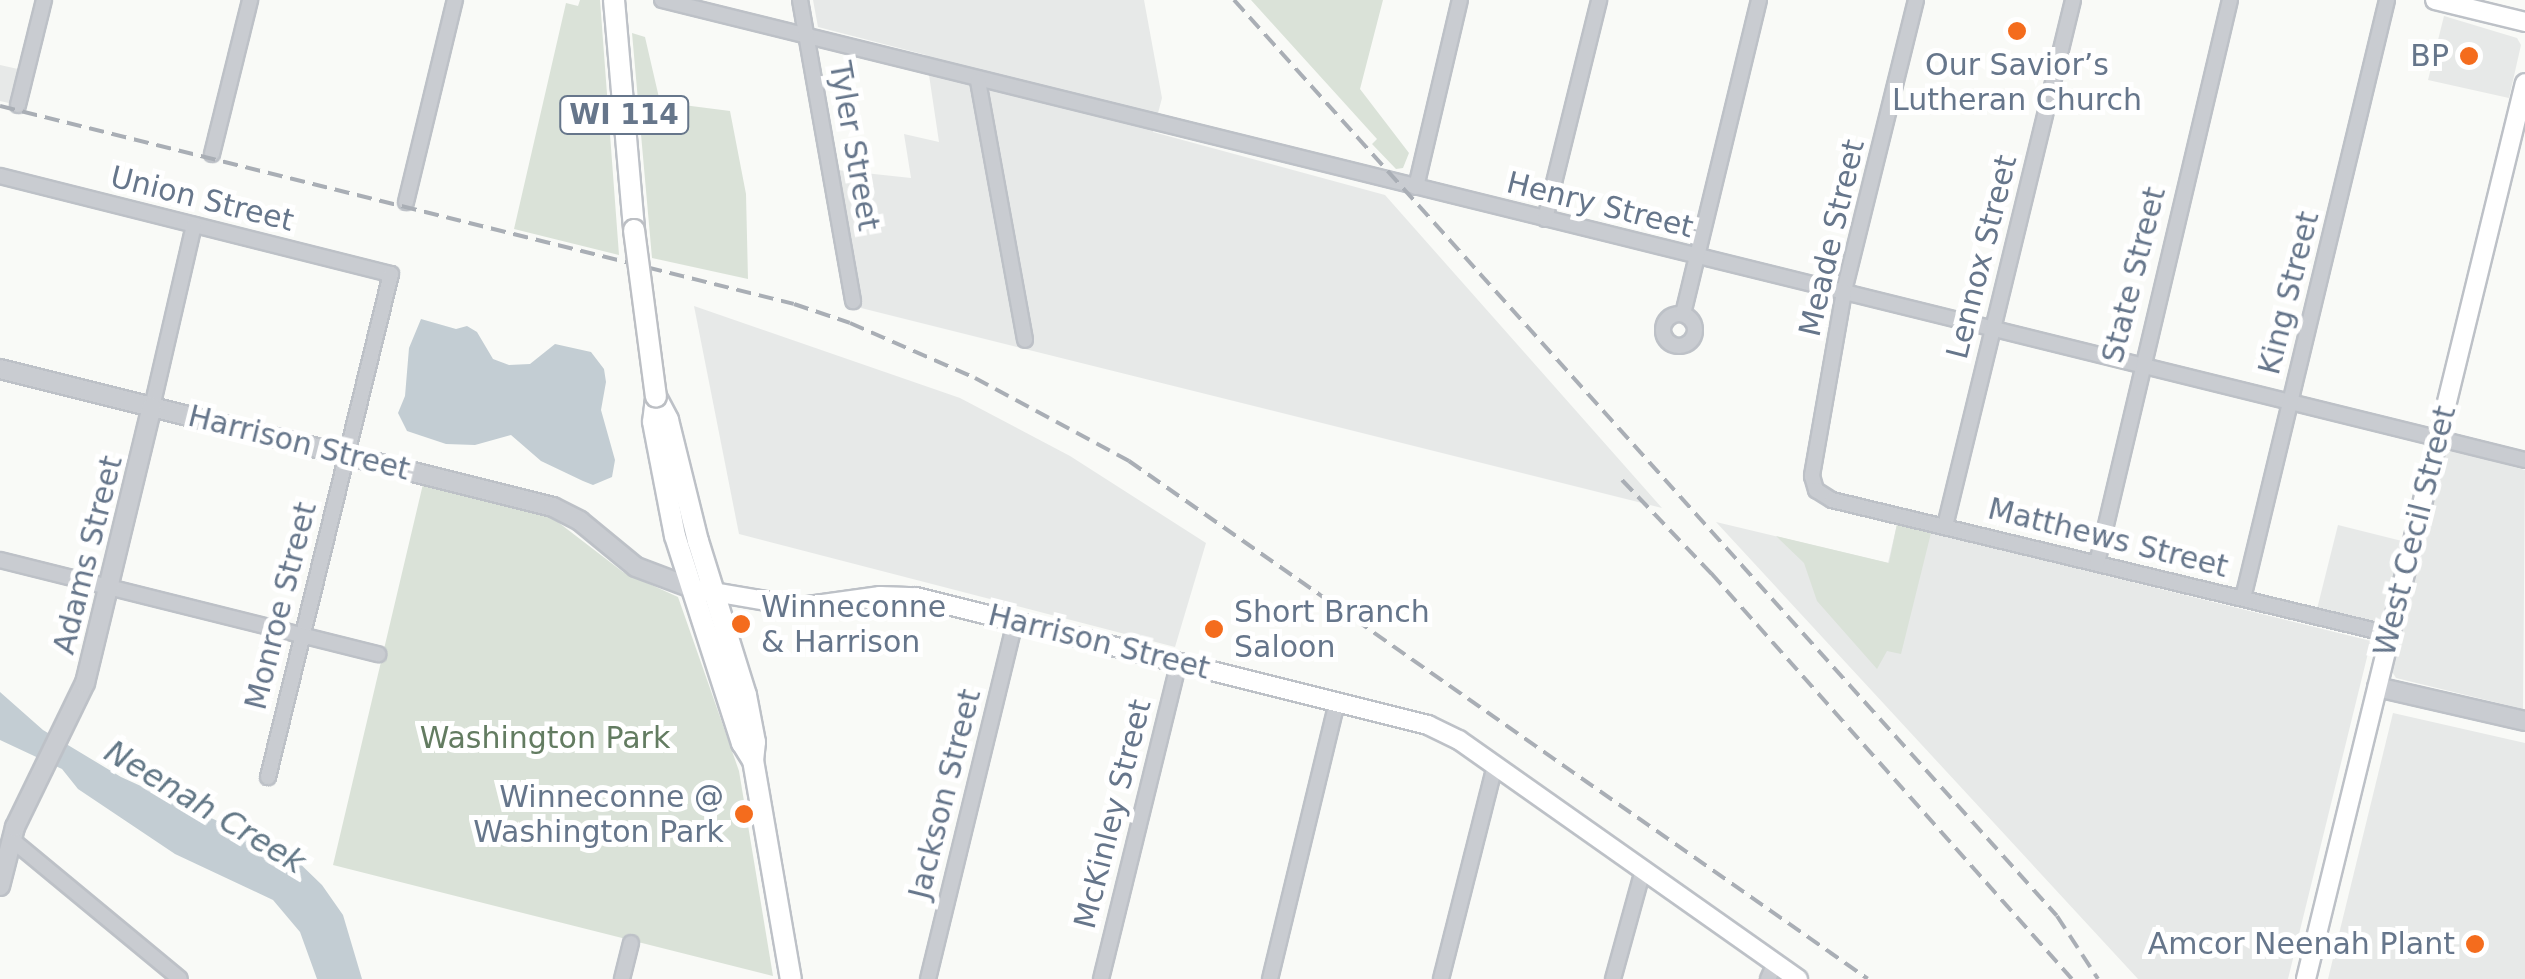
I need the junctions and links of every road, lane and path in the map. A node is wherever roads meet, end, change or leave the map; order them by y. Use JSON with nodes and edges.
{"nodes":[{"id":1,"x":44,"y":0,"type":"edge"},
{"id":2,"x":250,"y":0,"type":"edge"},
{"id":3,"x":455,"y":0,"type":"edge"},
{"id":4,"x":614,"y":0,"type":"edge"},
{"id":5,"x":662,"y":0,"type":"edge"},
{"id":6,"x":800,"y":0,"type":"edge"},
{"id":7,"x":1460,"y":0,"type":"edge"},
{"id":8,"x":1600,"y":0,"type":"edge"},
{"id":9,"x":1759,"y":0,"type":"edge"},
{"id":10,"x":1916,"y":0,"type":"edge"},
{"id":11,"x":2073,"y":0,"type":"edge"},
{"id":12,"x":2230,"y":0,"type":"edge"},
{"id":13,"x":2388,"y":0,"type":"edge"},
{"id":14,"x":2435,"y":0,"type":"edge"},
{"id":15,"x":2525,"y":22,"type":"edge"},
{"id":16,"x":807,"y":38,"type":"junction"},
{"id":17,"x":978,"y":81,"type":"junction"},
{"id":18,"x":2525,"y":84,"type":"edge"},
{"id":19,"x":18,"y":105,"type":"dead end"},
{"id":20,"x":212,"y":154,"type":"dead end"},
{"id":21,"x":0,"y":177,"type":"edge"},
{"id":22,"x":1416,"y":188,"type":"junction"},
{"id":23,"x":406,"y":202,"type":"dead end"},
{"id":24,"x":1546,"y":220,"type":"junction"},
{"id":25,"x":194,"y":225,"type":"junction"},
{"id":26,"x":1696,"y":257,"type":"junction"},
{"id":27,"x":391,"y":274,"type":"joint"},
{"id":28,"x":1844,"y":292,"type":"junction"},
{"id":29,"x":853,"y":302,"type":"dead end"},
{"id":30,"x":1683,"y":314,"type":"dead end"},
{"id":31,"x":1993,"y":330,"type":"junction"},
{"id":32,"x":1024,"y":340,"type":"dead end"},
{"id":33,"x":2141,"y":366,"type":"junction"},
{"id":34,"x":0,"y":369,"type":"edge"},
{"id":35,"x":656,"y":397,"type":"junction"},
{"id":36,"x":2290,"y":402,"type":"junction"},
{"id":37,"x":152,"y":406,"type":"junction"},
{"id":38,"x":2437,"y":439,"type":"junction"},
{"id":39,"x":347,"y":455,"type":"junction"},
{"id":40,"x":2525,"y":460,"type":"edge"},
{"id":41,"x":1816,"y":490,"type":"joint"},
{"id":42,"x":1944,"y":526,"type":"junction"},
{"id":43,"x":0,"y":560,"type":"edge"},
{"id":44,"x":2097,"y":563,"type":"junction"},
{"id":45,"x":109,"y":587,"type":"junction"},
{"id":46,"x":692,"y":588,"type":"junction"},
{"id":47,"x":713,"y":592,"type":"junction"},
{"id":48,"x":2243,"y":598,"type":"junction"},
{"id":49,"x":1015,"y":621,"type":"junction"},
{"id":50,"x":2390,"y":634,"type":"junction"},
{"id":51,"x":302,"y":635,"type":"junction"},
{"id":52,"x":378,"y":654,"type":"dead end"},
{"id":53,"x":1179,"y":662,"type":"junction"},
{"id":54,"x":2377,"y":686,"type":"junction"},
{"id":55,"x":1337,"y":702,"type":"junction"},
{"id":56,"x":2525,"y":721,"type":"edge"},
{"id":57,"x":753,"y":760,"type":"junction"},
{"id":58,"x":1495,"y":765,"type":"junction"},
{"id":59,"x":268,"y":777,"type":"dead end"},
{"id":60,"x":11,"y":840,"type":"junction"},
{"id":61,"x":1643,"y":870,"type":"junction"},
{"id":62,"x":0,"y":886,"type":"edge"},
{"id":63,"x":630,"y":943,"type":"dead end"},
{"id":64,"x":1771,"y":971,"type":"edge"},
{"id":65,"x":180,"y":979,"type":"edge"},
{"id":66,"x":622,"y":979,"type":"edge"},
{"id":67,"x":791,"y":979,"type":"edge"},
{"id":68,"x":928,"y":979,"type":"edge"},
{"id":69,"x":1100,"y":979,"type":"edge"},
{"id":70,"x":1270,"y":979,"type":"edge"},
{"id":71,"x":1441,"y":979,"type":"edge"},
{"id":72,"x":1613,"y":979,"type":"edge"},
{"id":73,"x":1798,"y":979,"type":"edge"},
{"id":74,"x":2306,"y":979,"type":"edge"}],
"edges":[{"from":1,"to":19,"type":"street"},
{"from":2,"to":20,"type":"street"},
{"from":3,"to":23,"type":"street"},
{"from":4,"to":35,"type":"main road","number":"WI 114","bridge":true},
{"from":5,"to":16,"type":"street","name":"Henry Street"},
{"from":6,"to":16,"type":"street","name":"Tyler Street"},
{"from":7,"to":22,"type":"street"},
{"from":8,"to":24,"type":"street"},
{"from":9,"to":26,"type":"street"},
{"from":10,"to":28,"type":"street","name":"Meade Street"},
{"from":11,"to":31,"type":"street","name":"Lennox Street"},
{"from":12,"to":33,"type":"street","name":"State Street"},
{"from":13,"to":36,"type":"street","name":"King Street"},
{"from":14,"to":15,"type":"main road"},
{"from":16,"to":17,"type":"street","name":"Henry Street"},
{"from":16,"to":29,"type":"street","name":"Tyler Street"},
{"from":17,"to":22,"type":"street","name":"Henry Street"},
{"from":17,"to":32,"type":"street"},
{"from":18,"to":38,"type":"main road","name":"West Cecil Street"},
{"from":21,"to":25,"type":"street","name":"Union Street"},
{"from":22,"to":24,"type":"street","name":"Henry Street"},
{"from":24,"to":26,"type":"street","name":"Henry Street"},
{"from":25,"to":27,"type":"street","name":"Union Street"},
{"from":25,"to":37,"type":"street","name":"Adams Street"},
{"from":26,"to":28,"type":"street","name":"Henry Street"},
{"from":26,"to":30,"type":"street"},
{"from":27,"to":39,"type":"street","name":"Monroe Street"},
{"from":28,"to":31,"type":"street","name":"Henry Street"},
{"from":28,"to":41,"type":"street","name":"Meade Street"},
{"from":31,"to":33,"type":"street","name":"Henry Street"},
{"from":31,"to":42,"type":"street","name":"Lennox Street"},
{"from":33,"to":36,"type":"street","name":"Henry Street"},
{"from":33,"to":44,"type":"street","name":"State Street"},
{"from":34,"to":37,"type":"street","name":"Harrison Street"},
{"from":35,"to":46,"type":"main road","number":"WI 114"},
{"from":35,"to":47,"type":"main road","number":"WI 114"},
{"from":36,"to":38,"type":"street","name":"Henry Street"},
{"from":36,"to":48,"type":"street","name":"King Street"},
{"from":37,"to":39,"type":"street","name":"Harrison Street"},
{"from":37,"to":45,"type":"street","name":"Adams Street"},
{"from":38,"to":40,"type":"street","name":"Henry Street"},
{"from":38,"to":50,"type":"main road","name":"West Cecil Street"},
{"from":39,"to":46,"type":"street","name":"Harrison Street"},
{"from":39,"to":51,"type":"street","name":"Monroe Street"},
{"from":41,"to":42,"type":"street","name":"Matthews Street"},
{"from":42,"to":44,"type":"street","name":"Matthews Street"},
{"from":43,"to":45,"type":"street"},
{"from":44,"to":48,"type":"street","name":"Matthews Street"},
{"from":45,"to":51,"type":"street"},
{"from":45,"to":60,"type":"street","name":"Adams Street"},
{"from":46,"to":47,"type":"main road","name":"Harrison Street"},
{"from":46,"to":57,"type":"main road","number":"WI 114"},
{"from":47,"to":49,"type":"main road","name":"Harrison Street"},
{"from":47,"to":57,"type":"main road","number":"WI 114"},
{"from":48,"to":50,"type":"street","name":"Matthews Street"},
{"from":49,"to":53,"type":"main road","name":"Harrison Street"},
{"from":49,"to":68,"type":"street","name":"Jackson Street"},
{"from":50,"to":54,"type":"main road","name":"West Cecil Street"},
{"from":51,"to":52,"type":"street"},
{"from":51,"to":59,"type":"street","name":"Monroe Street"},
{"from":53,"to":55,"type":"main road","name":"Harrison Street"},
{"from":53,"to":69,"type":"street","name":"McKinley Street"},
{"from":54,"to":56,"type":"street"},
{"from":54,"to":74,"type":"main road","name":"West Cecil Street"},
{"from":55,"to":58,"type":"main road","name":"Harrison Street"},
{"from":55,"to":70,"type":"street"},
{"from":57,"to":67,"type":"main road","number":"WI 114"},
{"from":58,"to":61,"type":"main road","name":"Harrison Street"},
{"from":58,"to":71,"type":"street"},
{"from":60,"to":62,"type":"street","name":"Adams Street"},
{"from":60,"to":65,"type":"street"},
{"from":61,"to":64,"type":"main road","name":"Harrison Street"},
{"from":61,"to":72,"type":"street"},
{"from":63,"to":66,"type":"street"},
{"from":64,"to":73,"type":"main road","name":"Harrison Street"}]}
